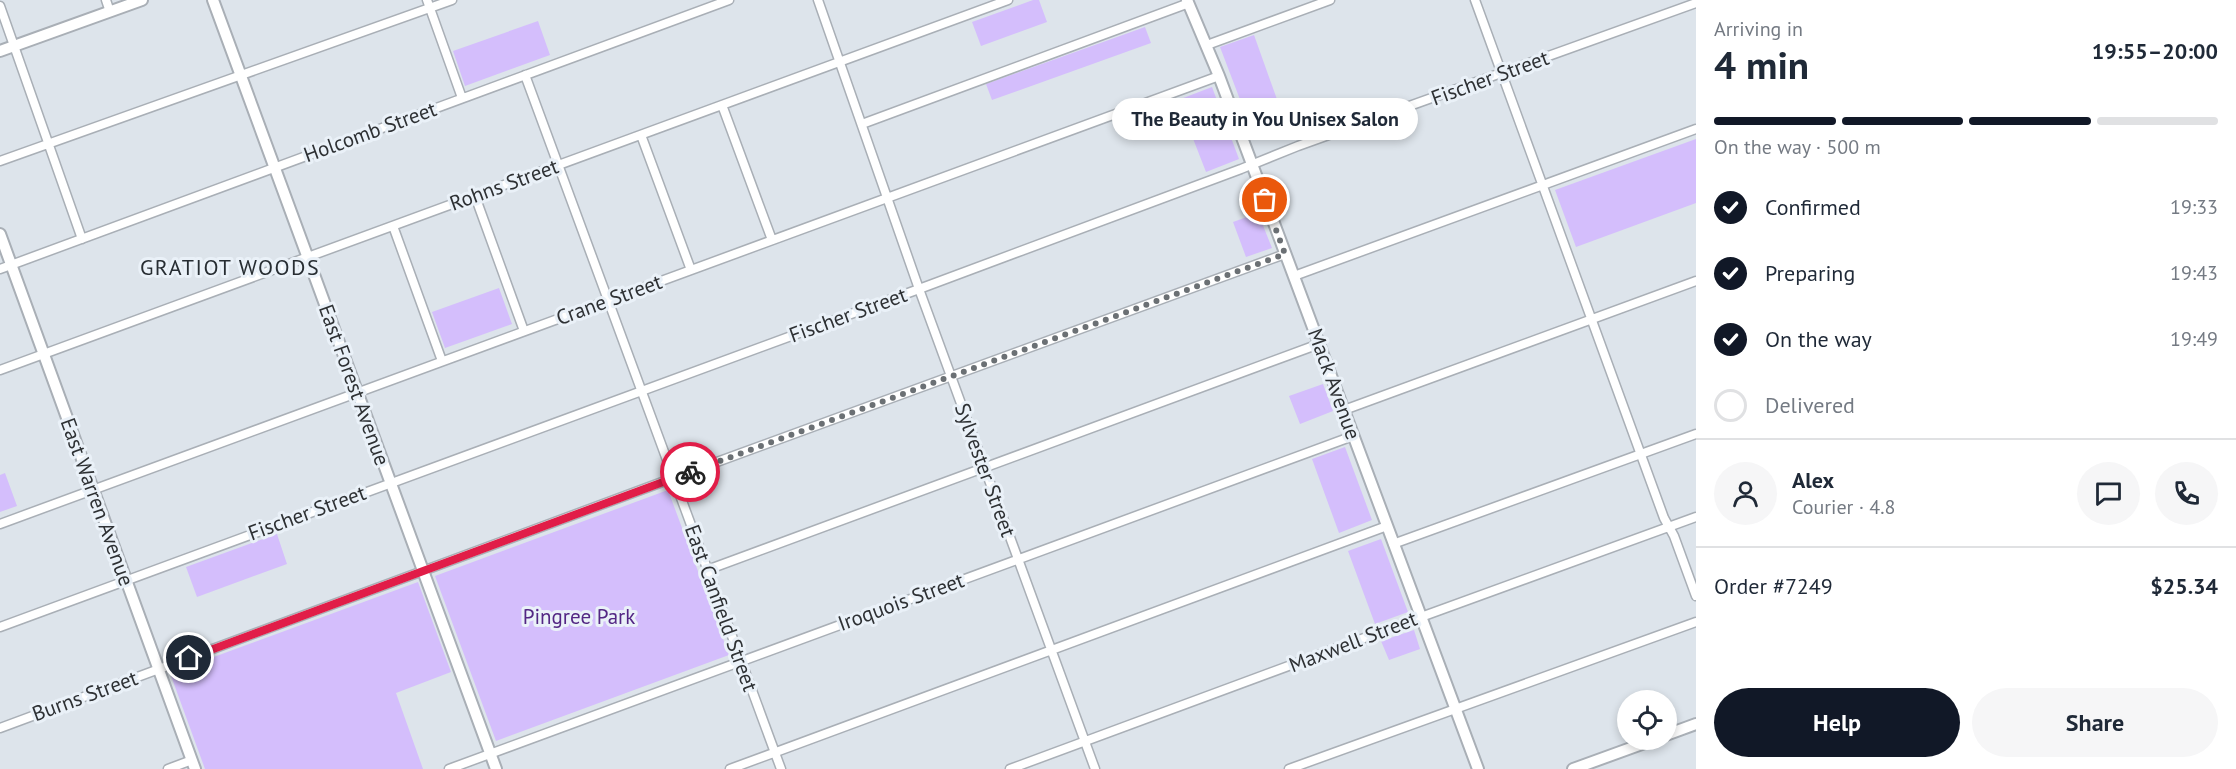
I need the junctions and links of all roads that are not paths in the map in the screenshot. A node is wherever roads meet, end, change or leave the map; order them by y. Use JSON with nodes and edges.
{"nodes":[{"id":1,"x":106,"y":0,"type":"edge"},
{"id":2,"x":142,"y":0,"type":"edge"},
{"id":3,"x":213,"y":0,"type":"edge"},
{"id":4,"x":452,"y":0,"type":"edge"},
{"id":5,"x":729,"y":0,"type":"edge"},
{"id":6,"x":818,"y":0,"type":"edge"},
{"id":7,"x":1008,"y":0,"type":"edge"},
{"id":8,"x":1330,"y":0,"type":"edge"},
{"id":9,"x":1475,"y":0,"type":"edge"},
{"id":10,"x":1188,"y":2,"type":"edge"},
{"id":11,"x":1696,"y":3,"type":"edge"},
{"id":12,"x":429,"y":4,"type":"edge"},
{"id":13,"x":0,"y":6,"type":"edge"},
{"id":14,"x":110,"y":12,"type":"junction"},
{"id":15,"x":15,"y":45,"type":"junction"},
{"id":16,"x":1207,"y":45,"type":"junction"},
{"id":17,"x":0,"y":51,"type":"edge"},
{"id":18,"x":840,"y":62,"type":"junction"},
{"id":19,"x":1502,"y":74,"type":"junction"},
{"id":20,"x":240,"y":75,"type":"junction"},
{"id":21,"x":525,"y":75,"type":"junction"},
{"id":22,"x":1219,"y":76,"type":"junction"},
{"id":23,"x":462,"y":99,"type":"junction"},
{"id":24,"x":722,"y":105,"type":"junction"},
{"id":25,"x":862,"y":124,"type":"junction"},
{"id":26,"x":1696,"y":129,"type":"edge"},
{"id":27,"x":641,"y":135,"type":"junction"},
{"id":28,"x":49,"y":143,"type":"junction"},
{"id":29,"x":0,"y":161,"type":"edge"},
{"id":30,"x":1252,"y":164,"type":"junction"},
{"id":31,"x":558,"y":166,"type":"junction"},
{"id":32,"x":274,"y":168,"type":"junction"},
{"id":33,"x":1543,"y":185,"type":"junction"},
{"id":34,"x":475,"y":196,"type":"junction"},
{"id":35,"x":887,"y":198,"type":"junction"},
{"id":36,"x":393,"y":226,"type":"junction"},
{"id":37,"x":0,"y":234,"type":"edge"},
{"id":38,"x":82,"y":238,"type":"junction"},
{"id":39,"x":772,"y":240,"type":"junction"},
{"id":40,"x":1285,"y":254,"type":"junction"},
{"id":41,"x":308,"y":258,"type":"junction"},
{"id":42,"x":11,"y":265,"type":"junction"},
{"id":43,"x":0,"y":269,"type":"edge"},
{"id":44,"x":691,"y":270,"type":"junction"},
{"id":45,"x":1294,"y":276,"type":"junction"},
{"id":46,"x":1696,"y":281,"type":"edge"},
{"id":47,"x":919,"y":289,"type":"junction"},
{"id":48,"x":608,"y":301,"type":"junction"},
{"id":49,"x":1592,"y":320,"type":"junction"},
{"id":50,"x":524,"y":331,"type":"junction"},
{"id":51,"x":1319,"y":344,"type":"junction"},
{"id":52,"x":43,"y":355,"type":"junction"},
{"id":53,"x":442,"y":361,"type":"junction"},
{"id":54,"x":0,"y":370,"type":"edge"},
{"id":55,"x":951,"y":377,"type":"junction"},
{"id":56,"x":641,"y":391,"type":"junction"},
{"id":57,"x":357,"y":393,"type":"junction"},
{"id":58,"x":1344,"y":410,"type":"junction"},
{"id":59,"x":1696,"y":434,"type":"edge"},
{"id":60,"x":1353,"y":436,"type":"junction"},
{"id":61,"x":1641,"y":454,"type":"junction"},
{"id":62,"x":985,"y":468,"type":"junction"},
{"id":63,"x":673,"y":478,"type":"junction"},
{"id":64,"x":391,"y":482,"type":"junction"},
{"id":65,"x":93,"y":490,"type":"junction"},
{"id":66,"x":1696,"y":517,"type":"edge"},
{"id":67,"x":0,"y":524,"type":"edge"},
{"id":68,"x":1387,"y":526,"type":"junction"},
{"id":69,"x":1669,"y":527,"type":"junction"},
{"id":70,"x":1394,"y":544,"type":"junction"},
{"id":71,"x":1018,"y":559,"type":"junction"},
{"id":72,"x":708,"y":570,"type":"junction"},
{"id":73,"x":423,"y":572,"type":"junction"},
{"id":74,"x":126,"y":580,"type":"junction"},
{"id":75,"x":1696,"y":596,"type":"edge"},
{"id":76,"x":1421,"y":616,"type":"junction"},
{"id":77,"x":1696,"y":622,"type":"edge"},
{"id":78,"x":0,"y":627,"type":"edge"},
{"id":79,"x":1051,"y":650,"type":"junction"},
{"id":80,"x":741,"y":661,"type":"junction"},
{"id":81,"x":159,"y":669,"type":"junction"},
{"id":82,"x":1456,"y":710,"type":"junction"},
{"id":83,"x":1696,"y":724,"type":"edge"},
{"id":84,"x":0,"y":728,"type":"edge"},
{"id":85,"x":1677,"y":731,"type":"edge"},
{"id":86,"x":1085,"y":742,"type":"junction"},
{"id":87,"x":1625,"y":750,"type":"edge"},
{"id":88,"x":775,"y":752,"type":"junction"},
{"id":89,"x":491,"y":754,"type":"junction"},
{"id":90,"x":194,"y":765,"type":"edge"},
{"id":91,"x":168,"y":769,"type":"edge"},
{"id":92,"x":449,"y":769,"type":"edge"},
{"id":93,"x":496,"y":769,"type":"edge"},
{"id":94,"x":730,"y":769,"type":"edge"},
{"id":95,"x":781,"y":769,"type":"edge"},
{"id":96,"x":1010,"y":769,"type":"edge"},
{"id":97,"x":1095,"y":769,"type":"edge"},
{"id":98,"x":1289,"y":769,"type":"edge"},
{"id":99,"x":1478,"y":769,"type":"edge"},
{"id":100,"x":1573,"y":769,"type":"edge"}],
"edges":[{"from":1,"to":14,"type":"street"},
{"from":2,"to":14,"type":"main road"},
{"from":3,"to":20,"type":"main road","name":"East Forest Avenue"},
{"from":4,"to":12,"type":"street"},
{"from":5,"to":21,"type":"street","name":"Holcomb Street"},
{"from":6,"to":18,"type":"street","name":"Sylvester Street"},
{"from":7,"to":18,"type":"street","name":"Rohns Street"},
{"from":8,"to":16,"type":"street"},
{"from":9,"to":19,"type":"street"},
{"from":10,"to":16,"type":"main road","name":"Mack Avenue"},
{"from":10,"to":25,"type":"street"},
{"from":11,"to":19,"type":"street","name":"Fischer Street"},
{"from":12,"to":20,"type":"street"},
{"from":12,"to":23,"type":"street"},
{"from":13,"to":15,"type":"street"},
{"from":14,"to":15,"type":"main road"},
{"from":15,"to":17,"type":"main road"},
{"from":15,"to":28,"type":"street"},
{"from":16,"to":22,"type":"main road","name":"Mack Avenue"},
{"from":18,"to":24,"type":"street","name":"Rohns Street"},
{"from":18,"to":25,"type":"street","name":"Sylvester Street"},
{"from":19,"to":30,"type":"street","name":"Fischer Street"},
{"from":19,"to":33,"type":"street"},
{"from":20,"to":28,"type":"street"},
{"from":20,"to":32,"type":"main road","name":"East Forest Avenue"},
{"from":21,"to":23,"type":"street","name":"Holcomb Street"},
{"from":21,"to":31,"type":"street","name":"East Canfield Street"},
{"from":22,"to":30,"type":"main road","name":"Mack Avenue"},
{"from":22,"to":35,"type":"street","name":"Crane Street"},
{"from":23,"to":32,"type":"street","name":"Holcomb Street"},
{"from":24,"to":27,"type":"street","name":"Rohns Street"},
{"from":24,"to":39,"type":"street"},
{"from":25,"to":35,"type":"street","name":"Sylvester Street"},
{"from":26,"to":33,"type":"street"},
{"from":27,"to":31,"type":"street","name":"Rohns Street"},
{"from":27,"to":44,"type":"street"},
{"from":28,"to":29,"type":"street"},
{"from":28,"to":38,"type":"street"},
{"from":30,"to":40,"type":"main road","name":"Mack Avenue"},
{"from":30,"to":47,"type":"street","name":"Fischer Street"},
{"from":31,"to":34,"type":"street","name":"Rohns Street"},
{"from":31,"to":48,"type":"street","name":"East Canfield Street"},
{"from":32,"to":38,"type":"street","name":"Holcomb Street"},
{"from":32,"to":41,"type":"main road","name":"East Forest Avenue"},
{"from":33,"to":45,"type":"street"},
{"from":33,"to":49,"type":"street"},
{"from":34,"to":36,"type":"street","name":"Rohns Street"},
{"from":34,"to":50,"type":"street"},
{"from":35,"to":39,"type":"street","name":"Crane Street"},
{"from":35,"to":47,"type":"street","name":"Sylvester Street"},
{"from":36,"to":41,"type":"street","name":"Rohns Street"},
{"from":36,"to":53,"type":"street"},
{"from":37,"to":42,"type":"main road","name":"East Warren Avenue"},
{"from":38,"to":42,"type":"street","name":"Holcomb Street"},
{"from":39,"to":44,"type":"street","name":"Crane Street"},
{"from":40,"to":45,"type":"main road","name":"Mack Avenue"},
{"from":40,"to":55,"type":"street","name":"Burns Street"},
{"from":41,"to":52,"type":"street","name":"Rohns Street"},
{"from":41,"to":57,"type":"main road","name":"East Forest Avenue"},
{"from":42,"to":43,"type":"street","name":"Holcomb Street"},
{"from":42,"to":52,"type":"main road","name":"East Warren Avenue"},
{"from":44,"to":48,"type":"street","name":"Crane Street"},
{"from":45,"to":51,"type":"main road","name":"Mack Avenue"},
{"from":46,"to":49,"type":"street"},
{"from":47,"to":55,"type":"street","name":"Sylvester Street"},
{"from":47,"to":56,"type":"street","name":"Fischer Street"},
{"from":48,"to":50,"type":"street","name":"Crane Street"},
{"from":48,"to":56,"type":"street","name":"East Canfield Street"},
{"from":49,"to":58,"type":"street"},
{"from":49,"to":61,"type":"street"},
{"from":50,"to":53,"type":"street","name":"Crane Street"},
{"from":51,"to":58,"type":"main road","name":"Mack Avenue"},
{"from":51,"to":62,"type":"street"},
{"from":52,"to":54,"type":"street","name":"Rohns Street"},
{"from":52,"to":65,"type":"main road","name":"East Warren Avenue"},
{"from":53,"to":57,"type":"street","name":"Crane Street"},
{"from":55,"to":62,"type":"street","name":"Sylvester Street"},
{"from":55,"to":63,"type":"street","name":"Burns Street"},
{"from":56,"to":63,"type":"street","name":"East Canfield Street"},
{"from":56,"to":64,"type":"street","name":"Fischer Street"},
{"from":57,"to":64,"type":"main road","name":"East Forest Avenue"},
{"from":57,"to":65,"type":"street","name":"Crane Street"},
{"from":58,"to":60,"type":"main road","name":"Mack Avenue"},
{"from":59,"to":61,"type":"street"},
{"from":60,"to":68,"type":"main road","name":"Mack Avenue"},
{"from":60,"to":71,"type":"street","name":"Iroquois Street"},
{"from":61,"to":69,"type":"street"},
{"from":61,"to":70,"type":"street"},
{"from":62,"to":71,"type":"street","name":"Sylvester Street"},
{"from":62,"to":72,"type":"street"},
{"from":63,"to":72,"type":"street","name":"East Canfield Street"},
{"from":63,"to":73,"type":"street","name":"Burns Street"},
{"from":64,"to":73,"type":"main road","name":"East Forest Avenue"},
{"from":64,"to":74,"type":"street","name":"Fischer Street"},
{"from":65,"to":67,"type":"street","name":"Crane Street"},
{"from":65,"to":74,"type":"main road","name":"East Warren Avenue"},
{"from":66,"to":69,"type":"street","name":"Maxwell Street"},
{"from":68,"to":70,"type":"main road","name":"Mack Avenue"},
{"from":68,"to":79,"type":"street"},
{"from":69,"to":75,"type":"street"},
{"from":69,"to":76,"type":"street","name":"Maxwell Street"},
{"from":70,"to":76,"type":"main road","name":"Mack Avenue"},
{"from":71,"to":79,"type":"street","name":"Sylvester Street"},
{"from":71,"to":80,"type":"street","name":"Iroquois Street"},
{"from":72,"to":80,"type":"street","name":"East Canfield Street"},
{"from":73,"to":81,"type":"street","name":"Burns Street"},
{"from":73,"to":89,"type":"main road","name":"East Forest Avenue"},
{"from":74,"to":78,"type":"street","name":"Fischer Street"},
{"from":74,"to":81,"type":"main road","name":"East Warren Avenue"},
{"from":76,"to":82,"type":"main road","name":"Mack Avenue"},
{"from":76,"to":86,"type":"street","name":"Maxwell Street"},
{"from":77,"to":82,"type":"street"},
{"from":79,"to":86,"type":"street","name":"Sylvester Street"},
{"from":79,"to":88,"type":"street"},
{"from":80,"to":88,"type":"street","name":"East Canfield Street"},
{"from":80,"to":89,"type":"street","name":"Iroquois Street"},
{"from":81,"to":84,"type":"street","name":"Burns Street"},
{"from":81,"to":90,"type":"main road","name":"East Warren Avenue"},
{"from":82,"to":98,"type":"street"},
{"from":82,"to":99,"type":"main road","name":"Mack Avenue"},
{"from":83,"to":85,"type":"main road"},
{"from":86,"to":96,"type":"street","name":"Maxwell Street"},
{"from":86,"to":97,"type":"street","name":"Sylvester Street"},
{"from":87,"to":100,"type":"main road"},
{"from":88,"to":94,"type":"street"},
{"from":88,"to":95,"type":"street","name":"East Canfield Street"},
{"from":89,"to":92,"type":"street","name":"Iroquois Street"},
{"from":89,"to":93,"type":"main road","name":"East Forest Avenue"},
{"from":90,"to":91,"type":"street"}]}
